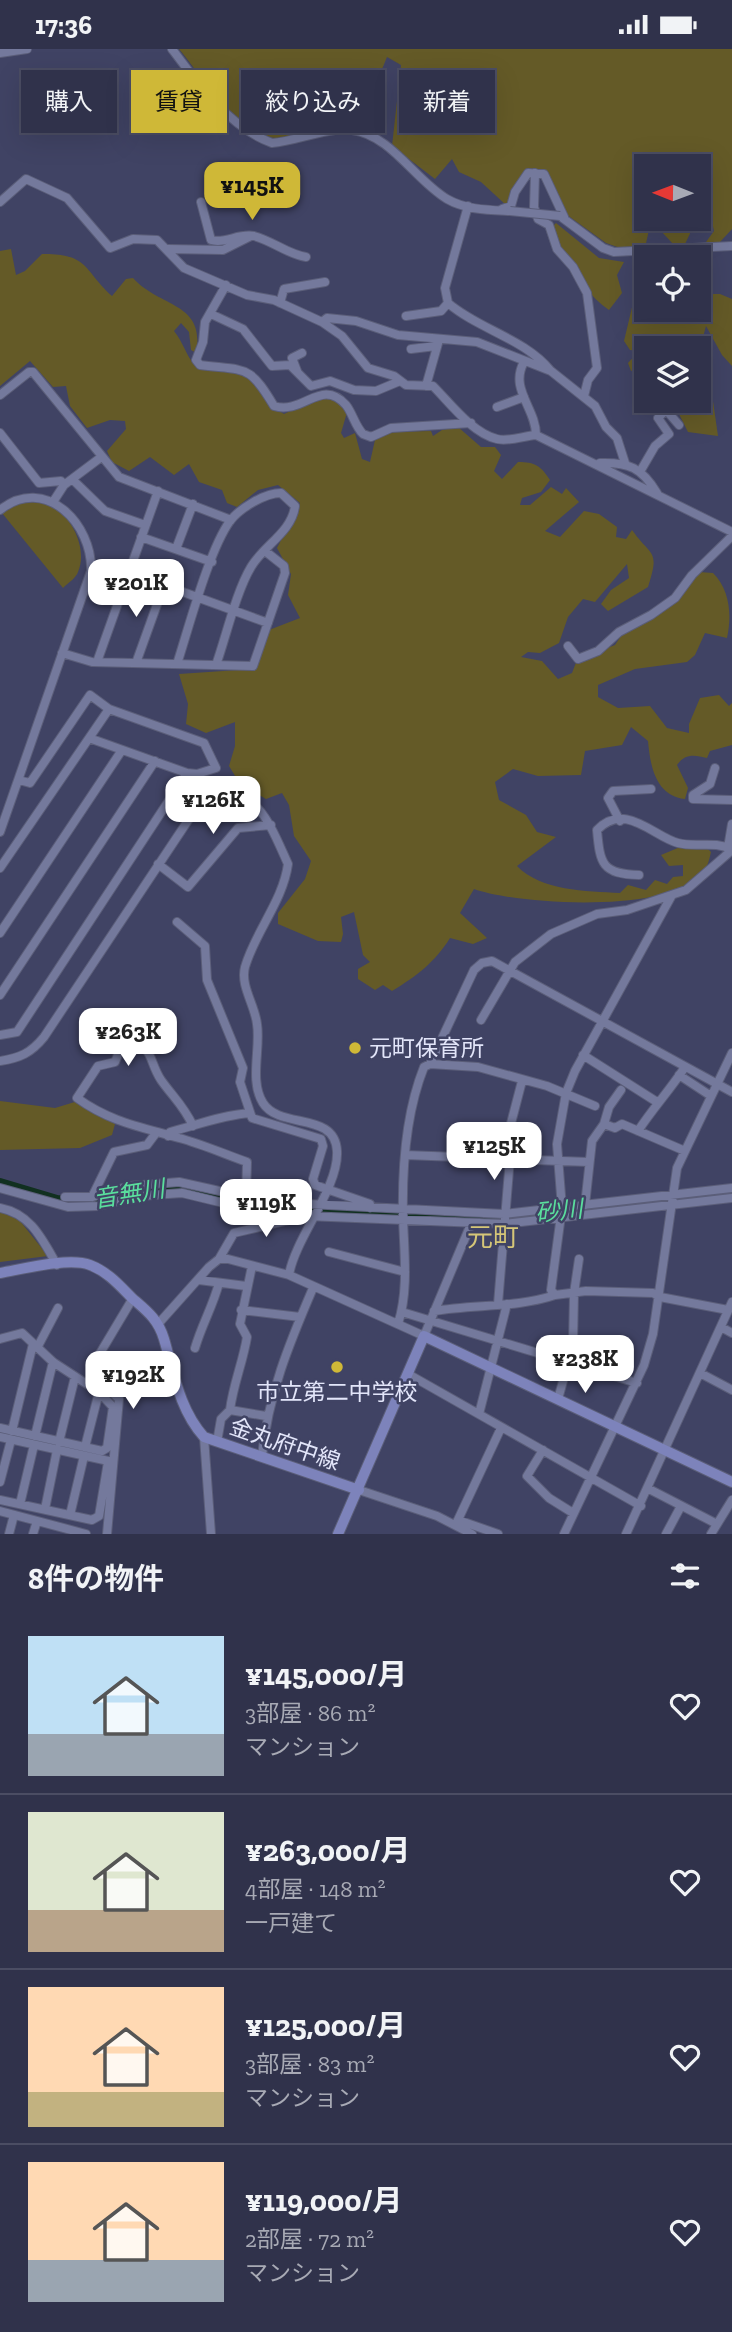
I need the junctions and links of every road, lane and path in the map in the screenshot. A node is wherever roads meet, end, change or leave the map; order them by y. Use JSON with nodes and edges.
{"nodes":[{"id":1,"x":27,"y":49,"type":"edge"},
{"id":2,"x":172,"y":49,"type":"edge"},
{"id":3,"x":0,"y":53,"type":"edge"},
{"id":4,"x":536,"y":173,"type":"junction"},
{"id":5,"x":0,"y":202,"type":"edge"},
{"id":6,"x":201,"y":202,"type":"dead end"},
{"id":7,"x":468,"y":206,"type":"junction"},
{"id":8,"x":500,"y":210,"type":"junction"},
{"id":9,"x":562,"y":217,"type":"junction"},
{"id":10,"x":251,"y":236,"type":"junction"},
{"id":11,"x":732,"y":246,"type":"edge"},
{"id":12,"x":168,"y":249,"type":"junction"},
{"id":13,"x":306,"y":257,"type":"dead end"},
{"id":14,"x":325,"y":282,"type":"dead end"},
{"id":15,"x":226,"y":285,"type":"junction"},
{"id":16,"x":280,"y":303,"type":"junction"},
{"id":17,"x":448,"y":303,"type":"junction"},
{"id":18,"x":211,"y":314,"type":"junction"},
{"id":19,"x":406,"y":316,"type":"dead end"},
{"id":20,"x":322,"y":322,"type":"junction"},
{"id":21,"x":437,"y":343,"type":"junction"},
{"id":22,"x":411,"y":349,"type":"dead end"},
{"id":23,"x":302,"y":353,"type":"dead end"},
{"id":24,"x":524,"y":362,"type":"junction"},
{"id":25,"x":296,"y":371,"type":"junction"},
{"id":26,"x":551,"y":371,"type":"junction"},
{"id":27,"x":400,"y":381,"type":"junction"},
{"id":28,"x":426,"y":386,"type":"junction"},
{"id":29,"x":0,"y":395,"type":"edge"},
{"id":30,"x":584,"y":396,"type":"junction"},
{"id":31,"x":524,"y":397,"type":"junction"},
{"id":32,"x":497,"y":407,"type":"dead end"},
{"id":33,"x":471,"y":423,"type":"junction"},
{"id":34,"x":679,"y":425,"type":"dead end"},
{"id":35,"x":0,"y":433,"type":"edge"},
{"id":36,"x":536,"y":435,"type":"junction"},
{"id":37,"x":100,"y":458,"type":"junction"},
{"id":38,"x":597,"y":463,"type":"junction"},
{"id":39,"x":625,"y":463,"type":"junction"},
{"id":40,"x":641,"y":470,"type":"junction"},
{"id":41,"x":72,"y":479,"type":"junction"},
{"id":42,"x":64,"y":485,"type":"junction"},
{"id":43,"x":158,"y":491,"type":"junction"},
{"id":44,"x":658,"y":493,"type":"junction"},
{"id":45,"x":53,"y":502,"type":"junction"},
{"id":46,"x":193,"y":504,"type":"junction"},
{"id":47,"x":0,"y":510,"type":"edge"},
{"id":48,"x":231,"y":520,"type":"junction"},
{"id":49,"x":145,"y":525,"type":"junction"},
{"id":50,"x":732,"y":534,"type":"edge"},
{"id":51,"x":141,"y":537,"type":"junction"},
{"id":52,"x":176,"y":549,"type":"junction"},
{"id":53,"x":265,"y":551,"type":"junction"},
{"id":54,"x":212,"y":562,"type":"junction"},
{"id":55,"x":128,"y":572,"type":"junction"},
{"id":56,"x":164,"y":585,"type":"junction"},
{"id":57,"x":200,"y":597,"type":"junction"},
{"id":58,"x":235,"y":610,"type":"junction"},
{"id":59,"x":268,"y":623,"type":"junction"},
{"id":60,"x":568,"y":646,"type":"dead end"},
{"id":61,"x":62,"y":653,"type":"junction"},
{"id":62,"x":97,"y":663,"type":"junction"},
{"id":63,"x":136,"y":663,"type":"junction"},
{"id":64,"x":177,"y":664,"type":"junction"},
{"id":65,"x":216,"y":665,"type":"junction"},
{"id":66,"x":108,"y":709,"type":"junction"},
{"id":67,"x":89,"y":738,"type":"junction"},
{"id":68,"x":122,"y":750,"type":"junction"},
{"id":69,"x":155,"y":761,"type":"junction"},
{"id":70,"x":715,"y":768,"type":"dead end"},
{"id":71,"x":187,"y":773,"type":"junction"},
{"id":72,"x":19,"y":780,"type":"junction"},
{"id":73,"x":651,"y":789,"type":"dead end"},
{"id":74,"x":732,"y":800,"type":"edge"},
{"id":75,"x":620,"y":821,"type":"junction"},
{"id":76,"x":732,"y":824,"type":"edge"},
{"id":77,"x":271,"y":825,"type":"junction"},
{"id":78,"x":0,"y":832,"type":"edge"},
{"id":79,"x":731,"y":849,"type":"edge"},
{"id":80,"x":158,"y":864,"type":"junction"},
{"id":81,"x":0,"y":868,"type":"edge"},
{"id":82,"x":639,"y":875,"type":"dead end"},
{"id":83,"x":672,"y":895,"type":"junction"},
{"id":84,"x":177,"y":922,"type":"dead end"},
{"id":85,"x":0,"y":933,"type":"edge"},
{"id":86,"x":510,"y":968,"type":"junction"},
{"id":87,"x":0,"y":995,"type":"edge"},
{"id":88,"x":113,"y":1017,"type":"dead end"},
{"id":89,"x":481,"y":1020,"type":"dead end"},
{"id":90,"x":604,"y":1020,"type":"junction"},
{"id":91,"x":0,"y":1035,"type":"edge"},
{"id":92,"x":121,"y":1041,"type":"junction"},
{"id":93,"x":732,"y":1053,"type":"edge"},
{"id":94,"x":583,"y":1055,"type":"junction"},
{"id":95,"x":0,"y":1061,"type":"edge"},
{"id":96,"x":430,"y":1064,"type":"junction"},
{"id":97,"x":684,"y":1067,"type":"junction"},
{"id":98,"x":679,"y":1075,"type":"junction"},
{"id":99,"x":522,"y":1081,"type":"junction"},
{"id":100,"x":717,"y":1084,"type":"junction"},
{"id":101,"x":621,"y":1090,"type":"dead end"},
{"id":102,"x":732,"y":1092,"type":"edge"},
{"id":103,"x":566,"y":1093,"type":"junction"},
{"id":104,"x":711,"y":1096,"type":"junction"},
{"id":105,"x":657,"y":1102,"type":"junction"},
{"id":106,"x":595,"y":1106,"type":"dead end"},
{"id":107,"x":250,"y":1113,"type":"junction"},
{"id":108,"x":303,"y":1121,"type":"junction"},
{"id":109,"x":604,"y":1124,"type":"junction"},
{"id":110,"x":193,"y":1126,"type":"junction"},
{"id":111,"x":638,"y":1131,"type":"junction"},
{"id":112,"x":156,"y":1133,"type":"junction"},
{"id":113,"x":169,"y":1136,"type":"junction"},
{"id":114,"x":321,"y":1139,"type":"junction"},
{"id":115,"x":685,"y":1151,"type":"junction"},
{"id":116,"x":405,"y":1155,"type":"junction"},
{"id":117,"x":506,"y":1158,"type":"junction"},
{"id":118,"x":556,"y":1160,"type":"junction"},
{"id":119,"x":589,"y":1162,"type":"junction"},
{"id":120,"x":0,"y":1188,"type":"edge"},
{"id":121,"x":732,"y":1188,"type":"edge"},
{"id":122,"x":325,"y":1190,"type":"junction"},
{"id":123,"x":672,"y":1194,"type":"junction"},
{"id":124,"x":65,"y":1197,"type":"dead end"},
{"id":125,"x":92,"y":1197,"type":"junction"},
{"id":126,"x":246,"y":1198,"type":"junction"},
{"id":127,"x":732,"y":1198,"type":"edge"},
{"id":128,"x":319,"y":1205,"type":"junction"},
{"id":129,"x":585,"y":1205,"type":"junction"},
{"id":130,"x":672,"y":1205,"type":"junction"},
{"id":131,"x":562,"y":1207,"type":"junction"},
{"id":132,"x":370,"y":1208,"type":"junction"},
{"id":133,"x":0,"y":1209,"type":"edge"},
{"id":134,"x":403,"y":1210,"type":"junction"},
{"id":135,"x":310,"y":1216,"type":"junction"},
{"id":136,"x":561,"y":1218,"type":"junction"},
{"id":137,"x":504,"y":1219,"type":"junction"},
{"id":138,"x":404,"y":1220,"type":"junction"},
{"id":139,"x":471,"y":1224,"type":"junction"},
{"id":140,"x":329,"y":1252,"type":"dead end"},
{"id":141,"x":219,"y":1259,"type":"junction"},
{"id":142,"x":579,"y":1259,"type":"dead end"},
{"id":143,"x":57,"y":1265,"type":"junction"},
{"id":144,"x":252,"y":1266,"type":"junction"},
{"id":145,"x":405,"y":1272,"type":"junction"},
{"id":146,"x":0,"y":1273,"type":"edge"},
{"id":147,"x":289,"y":1275,"type":"junction"},
{"id":148,"x":199,"y":1280,"type":"junction"},
{"id":149,"x":219,"y":1283,"type":"junction"},
{"id":150,"x":246,"y":1286,"type":"junction"},
{"id":151,"x":313,"y":1288,"type":"junction"},
{"id":152,"x":574,"y":1293,"type":"junction"},
{"id":153,"x":658,"y":1294,"type":"junction"},
{"id":154,"x":555,"y":1295,"type":"junction"},
{"id":155,"x":132,"y":1298,"type":"junction"},
{"id":156,"x":502,"y":1304,"type":"junction"},
{"id":157,"x":730,"y":1306,"type":"edge"},
{"id":158,"x":58,"y":1308,"type":"dead end"},
{"id":159,"x":242,"y":1311,"type":"junction"},
{"id":160,"x":434,"y":1311,"type":"junction"},
{"id":161,"x":402,"y":1312,"type":"junction"},
{"id":162,"x":300,"y":1317,"type":"junction"},
{"id":163,"x":430,"y":1321,"type":"junction"},
{"id":164,"x":159,"y":1323,"type":"junction"},
{"id":165,"x":398,"y":1324,"type":"junction"},
{"id":166,"x":721,"y":1327,"type":"junction"},
{"id":167,"x":732,"y":1333,"type":"edge"},
{"id":168,"x":424,"y":1336,"type":"junction"},
{"id":169,"x":0,"y":1339,"type":"edge"},
{"id":170,"x":497,"y":1341,"type":"junction"},
{"id":171,"x":35,"y":1346,"type":"junction"},
{"id":172,"x":195,"y":1348,"type":"dead end"},
{"id":173,"x":53,"y":1362,"type":"junction"},
{"id":174,"x":569,"y":1363,"type":"junction"},
{"id":175,"x":491,"y":1367,"type":"junction"},
{"id":176,"x":700,"y":1373,"type":"junction"},
{"id":177,"x":408,"y":1374,"type":"junction"},
{"id":178,"x":75,"y":1377,"type":"junction"},
{"id":179,"x":637,"y":1383,"type":"junction"},
{"id":180,"x":732,"y":1390,"type":"edge"},
{"id":181,"x":99,"y":1392,"type":"junction"},
{"id":182,"x":558,"y":1399,"type":"junction"},
{"id":183,"x":230,"y":1411,"type":"junction"},
{"id":184,"x":479,"y":1414,"type":"junction"},
{"id":185,"x":115,"y":1416,"type":"junction"},
{"id":186,"x":266,"y":1416,"type":"junction"},
{"id":187,"x":615,"y":1426,"type":"junction"},
{"id":188,"x":0,"y":1428,"type":"edge"},
{"id":189,"x":501,"y":1428,"type":"junction"},
{"id":190,"x":11,"y":1435,"type":"junction"},
{"id":191,"x":0,"y":1437,"type":"edge"},
{"id":192,"x":204,"y":1437,"type":"junction"},
{"id":193,"x":34,"y":1441,"type":"junction"},
{"id":194,"x":217,"y":1442,"type":"junction"},
{"id":195,"x":58,"y":1446,"type":"junction"},
{"id":196,"x":542,"y":1450,"type":"junction"},
{"id":197,"x":665,"y":1450,"type":"junction"},
{"id":198,"x":84,"y":1452,"type":"junction"},
{"id":199,"x":262,"y":1456,"type":"junction"},
{"id":200,"x":111,"y":1462,"type":"junction"},
{"id":201,"x":591,"y":1479,"type":"junction"},
{"id":202,"x":0,"y":1482,"type":"edge"},
{"id":203,"x":732,"y":1482,"type":"edge"},
{"id":204,"x":649,"y":1489,"type":"junction"},
{"id":205,"x":359,"y":1490,"type":"junction"},
{"id":206,"x":0,"y":1500,"type":"edge"},
{"id":207,"x":732,"y":1500,"type":"edge"},
{"id":208,"x":20,"y":1504,"type":"junction"},
{"id":209,"x":641,"y":1506,"type":"junction"},
{"id":210,"x":681,"y":1506,"type":"junction"},
{"id":211,"x":45,"y":1509,"type":"junction"},
{"id":212,"x":0,"y":1511,"type":"edge"},
{"id":213,"x":573,"y":1513,"type":"junction"},
{"id":214,"x":14,"y":1515,"type":"junction"},
{"id":215,"x":70,"y":1515,"type":"junction"},
{"id":216,"x":37,"y":1521,"type":"junction"},
{"id":217,"x":457,"y":1522,"type":"junction"},
{"id":218,"x":717,"y":1524,"type":"junction"},
{"id":219,"x":60,"y":1531,"type":"edge"},
{"id":220,"x":9,"y":1534,"type":"edge"},
{"id":221,"x":33,"y":1534,"type":"edge"},
{"id":222,"x":84,"y":1534,"type":"edge"},
{"id":223,"x":107,"y":1534,"type":"edge"},
{"id":224,"x":211,"y":1534,"type":"edge"},
{"id":225,"x":338,"y":1534,"type":"edge"},
{"id":226,"x":472,"y":1534,"type":"edge"},
{"id":227,"x":498,"y":1534,"type":"edge"},
{"id":228,"x":565,"y":1534,"type":"edge"},
{"id":229,"x":626,"y":1534,"type":"edge"},
{"id":230,"x":666,"y":1534,"type":"edge"},
{"id":231,"x":711,"y":1534,"type":"edge"}],
"edges":[{"from":1,"to":3,"type":"street"},
{"from":2,"to":7,"type":"street"},
{"from":4,"to":8,"type":"street"},
{"from":4,"to":9,"type":"street"},
{"from":4,"to":30,"type":"street"},
{"from":5,"to":12,"type":"street"},
{"from":6,"to":10,"type":"street"},
{"from":7,"to":8,"type":"street"},
{"from":7,"to":17,"type":"street"},
{"from":8,"to":9,"type":"street","bridge":true},
{"from":9,"to":11,"type":"street"},
{"from":10,"to":12,"type":"street"},
{"from":10,"to":13,"type":"street"},
{"from":12,"to":15,"type":"street"},
{"from":14,"to":16,"type":"street"},
{"from":15,"to":16,"type":"street"},
{"from":15,"to":18,"type":"street"},
{"from":16,"to":20,"type":"street"},
{"from":17,"to":19,"type":"street"},
{"from":17,"to":26,"type":"street"},
{"from":18,"to":25,"type":"street"},
{"from":18,"to":33,"type":"street"},
{"from":20,"to":21,"type":"street"},
{"from":20,"to":27,"type":"street"},
{"from":21,"to":22,"type":"street"},
{"from":21,"to":24,"type":"street"},
{"from":21,"to":28,"type":"street"},
{"from":23,"to":25,"type":"street"},
{"from":24,"to":26,"type":"street"},
{"from":24,"to":31,"type":"street"},
{"from":25,"to":27,"type":"street"},
{"from":26,"to":30,"type":"street"},
{"from":27,"to":28,"type":"street"},
{"from":28,"to":33,"type":"street"},
{"from":29,"to":37,"type":"street"},
{"from":30,"to":39,"type":"street"},
{"from":31,"to":32,"type":"street"},
{"from":31,"to":36,"type":"street"},
{"from":33,"to":36,"type":"street"},
{"from":34,"to":40,"type":"street"},
{"from":35,"to":42,"type":"street"},
{"from":36,"to":38,"type":"street"},
{"from":37,"to":41,"type":"street"},
{"from":37,"to":43,"type":"street"},
{"from":38,"to":39,"type":"street"},
{"from":38,"to":44,"type":"street"},
{"from":39,"to":40,"type":"street"},
{"from":40,"to":44,"type":"street"},
{"from":41,"to":42,"type":"street"},
{"from":41,"to":49,"type":"street"},
{"from":42,"to":45,"type":"street"},
{"from":43,"to":46,"type":"street"},
{"from":43,"to":49,"type":"street"},
{"from":44,"to":50,"type":"street"},
{"from":45,"to":47,"type":"street"},
{"from":45,"to":61,"type":"street"},
{"from":46,"to":48,"type":"street"},
{"from":46,"to":52,"type":"street"},
{"from":48,"to":53,"type":"street"},
{"from":48,"to":54,"type":"street"},
{"from":49,"to":51,"type":"street"},
{"from":50,"to":60,"type":"street"},
{"from":51,"to":52,"type":"street"},
{"from":51,"to":55,"type":"street"},
{"from":52,"to":54,"type":"street"},
{"from":53,"to":58,"type":"street"},
{"from":53,"to":59,"type":"street"},
{"from":54,"to":57,"type":"street"},
{"from":55,"to":56,"type":"street"},
{"from":55,"to":62,"type":"street"},
{"from":56,"to":57,"type":"street"},
{"from":56,"to":63,"type":"street"},
{"from":57,"to":58,"type":"street"},
{"from":57,"to":64,"type":"street"},
{"from":58,"to":59,"type":"street"},
{"from":58,"to":65,"type":"street"},
{"from":59,"to":65,"type":"street"},
{"from":61,"to":62,"type":"street"},
{"from":61,"to":72,"type":"street"},
{"from":62,"to":63,"type":"street"},
{"from":63,"to":64,"type":"street"},
{"from":64,"to":65,"type":"street"},
{"from":66,"to":67,"type":"street"},
{"from":66,"to":71,"type":"street"},
{"from":66,"to":72,"type":"street"},
{"from":67,"to":68,"type":"street"},
{"from":67,"to":81,"type":"street"},
{"from":68,"to":69,"type":"street"},
{"from":68,"to":85,"type":"street"},
{"from":69,"to":71,"type":"street"},
{"from":69,"to":87,"type":"street"},
{"from":70,"to":74,"type":"street"},
{"from":71,"to":91,"type":"street"},
{"from":72,"to":78,"type":"street"},
{"from":73,"to":75,"type":"street"},
{"from":75,"to":79,"type":"street"},
{"from":75,"to":82,"type":"street"},
{"from":76,"to":79,"type":"street"},
{"from":77,"to":80,"type":"street"},
{"from":77,"to":80,"type":"street"},
{"from":77,"to":108,"type":"street"},
{"from":79,"to":83,"type":"street"},
{"from":80,"to":95,"type":"street"},
{"from":83,"to":86,"type":"street"},
{"from":83,"to":90,"type":"street"},
{"from":84,"to":107,"type":"street"},
{"from":86,"to":89,"type":"street"},
{"from":86,"to":90,"type":"street"},
{"from":86,"to":96,"type":"street"},
{"from":88,"to":92,"type":"street"},
{"from":90,"to":94,"type":"street"},
{"from":90,"to":97,"type":"street"},
{"from":92,"to":110,"type":"street"},
{"from":92,"to":112,"type":"street"},
{"from":93,"to":100,"type":"street"},
{"from":94,"to":103,"type":"street"},
{"from":94,"to":105,"type":"street"},
{"from":96,"to":99,"type":"street"},
{"from":96,"to":116,"type":"street"},
{"from":97,"to":98,"type":"street"},
{"from":97,"to":100,"type":"street"},
{"from":98,"to":104,"type":"street"},
{"from":98,"to":105,"type":"street"},
{"from":99,"to":103,"type":"street"},
{"from":99,"to":117,"type":"street"},
{"from":100,"to":102,"type":"street"},
{"from":100,"to":104,"type":"street"},
{"from":101,"to":109,"type":"street"},
{"from":103,"to":106,"type":"street"},
{"from":103,"to":118,"type":"street"},
{"from":104,"to":115,"type":"street"},
{"from":105,"to":111,"type":"street"},
{"from":107,"to":110,"type":"street"},
{"from":107,"to":114,"type":"street"},
{"from":108,"to":114,"type":"street"},
{"from":108,"to":122,"type":"street"},
{"from":109,"to":111,"type":"street"},
{"from":109,"to":119,"type":"street"},
{"from":110,"to":113,"type":"street"},
{"from":111,"to":115,"type":"street"},
{"from":112,"to":113,"type":"street"},
{"from":112,"to":125,"type":"street"},
{"from":113,"to":126,"type":"street"},
{"from":114,"to":122,"type":"street"},
{"from":115,"to":123,"type":"street"},
{"from":116,"to":117,"type":"street"},
{"from":116,"to":134,"type":"street"},
{"from":117,"to":118,"type":"street"},
{"from":117,"to":137,"type":"street"},
{"from":118,"to":119,"type":"street"},
{"from":118,"to":131,"type":"street"},
{"from":119,"to":129,"type":"street"},
{"from":120,"to":135,"type":"street"},
{"from":121,"to":123,"type":"street"},
{"from":122,"to":128,"type":"street"},
{"from":122,"to":132,"type":"street"},
{"from":123,"to":129,"type":"street"},
{"from":123,"to":130,"type":"street"},
{"from":124,"to":125,"type":"street"},
{"from":125,"to":126,"type":"street"},
{"from":126,"to":128,"type":"street"},
{"from":127,"to":130,"type":"street"},
{"from":128,"to":132,"type":"street"},
{"from":128,"to":135,"type":"street"},
{"from":129,"to":131,"type":"street"},
{"from":130,"to":136,"type":"street"},
{"from":130,"to":153,"type":"street"},
{"from":131,"to":136,"type":"street"},
{"from":131,"to":137,"type":"street"},
{"from":132,"to":134,"type":"street"},
{"from":133,"to":143,"type":"street"},
{"from":134,"to":137,"type":"street"},
{"from":134,"to":138,"type":"street"},
{"from":135,"to":138,"type":"street"},
{"from":135,"to":141,"type":"street"},
{"from":135,"to":147,"type":"street"},
{"from":136,"to":137,"type":"street"},
{"from":136,"to":154,"type":"street"},
{"from":137,"to":139,"type":"street"},
{"from":137,"to":156,"type":"street"},
{"from":138,"to":139,"type":"street"},
{"from":138,"to":145,"type":"street"},
{"from":139,"to":160,"type":"street"},
{"from":140,"to":145,"type":"street"},
{"from":141,"to":144,"type":"street"},
{"from":141,"to":148,"type":"street"},
{"from":142,"to":152,"type":"street"},
{"from":143,"to":146,"type":"main road"},
{"from":143,"to":155,"type":"main road"},
{"from":144,"to":147,"type":"street"},
{"from":144,"to":150,"type":"street"},
{"from":145,"to":161,"type":"street"},
{"from":147,"to":151,"type":"street"},
{"from":148,"to":149,"type":"street"},
{"from":148,"to":164,"type":"street"},
{"from":149,"to":150,"type":"street"},
{"from":149,"to":172,"type":"street"},
{"from":150,"to":159,"type":"street"},
{"from":151,"to":162,"type":"street"},
{"from":151,"to":165,"type":"street"},
{"from":152,"to":153,"type":"street"},
{"from":152,"to":154,"type":"street"},
{"from":152,"to":174,"type":"street"},
{"from":153,"to":157,"type":"street"},
{"from":153,"to":179,"type":"street"},
{"from":154,"to":156,"type":"street"},
{"from":155,"to":164,"type":"main road"},
{"from":155,"to":185,"type":"street"},
{"from":156,"to":160,"type":"street"},
{"from":156,"to":170,"type":"street"},
{"from":157,"to":166,"type":"street"},
{"from":158,"to":171,"type":"street"},
{"from":159,"to":162,"type":"street"},
{"from":159,"to":183,"type":"street"},
{"from":160,"to":163,"type":"street"},
{"from":161,"to":163,"type":"street"},
{"from":161,"to":165,"type":"street"},
{"from":162,"to":186,"type":"street"},
{"from":163,"to":168,"type":"street"},
{"from":163,"to":170,"type":"street"},
{"from":164,"to":192,"type":"main road","name":"金丸府中線"},
{"from":165,"to":168,"type":"street"},
{"from":166,"to":167,"type":"street"},
{"from":166,"to":176,"type":"street"},
{"from":168,"to":175,"type":"main road"},
{"from":168,"to":177,"type":"main road"},
{"from":169,"to":171,"type":"street"},
{"from":170,"to":174,"type":"street"},
{"from":170,"to":175,"type":"street"},
{"from":171,"to":173,"type":"street"},
{"from":171,"to":190,"type":"street"},
{"from":173,"to":178,"type":"street"},
{"from":173,"to":193,"type":"street"},
{"from":174,"to":179,"type":"street"},
{"from":174,"to":182,"type":"street"},
{"from":175,"to":182,"type":"main road"},
{"from":175,"to":184,"type":"street"},
{"from":176,"to":180,"type":"street"},
{"from":176,"to":197,"type":"street"},
{"from":177,"to":184,"type":"street"},
{"from":177,"to":205,"type":"main road"},
{"from":178,"to":181,"type":"street"},
{"from":178,"to":195,"type":"street"},
{"from":179,"to":187,"type":"street"},
{"from":181,"to":185,"type":"street"},
{"from":181,"to":198,"type":"street"},
{"from":182,"to":187,"type":"main road"},
{"from":183,"to":186,"type":"street"},
{"from":183,"to":194,"type":"street"},
{"from":184,"to":189,"type":"street"},
{"from":185,"to":198,"type":"street"},
{"from":185,"to":200,"type":"street"},
{"from":186,"to":199,"type":"street"},
{"from":187,"to":197,"type":"main road"},
{"from":187,"to":201,"type":"street"},
{"from":188,"to":190,"type":"street"},
{"from":189,"to":196,"type":"street"},
{"from":189,"to":217,"type":"street"},
{"from":190,"to":191,"type":"street"},
{"from":190,"to":193,"type":"street"},
{"from":190,"to":202,"type":"street"},
{"from":192,"to":194,"type":"main road","name":"金丸府中線"},
{"from":192,"to":224,"type":"street"},
{"from":193,"to":195,"type":"street"},
{"from":193,"to":208,"type":"street"},
{"from":194,"to":199,"type":"main road","name":"金丸府中線"},
{"from":195,"to":198,"type":"street"},
{"from":195,"to":211,"type":"street"},
{"from":196,"to":201,"type":"street"},
{"from":196,"to":213,"type":"street"},
{"from":197,"to":203,"type":"main road"},
{"from":197,"to":204,"type":"street"},
{"from":198,"to":200,"type":"street"},
{"from":198,"to":215,"type":"street"},
{"from":199,"to":205,"type":"main road","name":"金丸府中線"},
{"from":200,"to":215,"type":"street"},
{"from":200,"to":223,"type":"street"},
{"from":201,"to":209,"type":"street"},
{"from":201,"to":213,"type":"street"},
{"from":204,"to":209,"type":"street"},
{"from":204,"to":210,"type":"street"},
{"from":205,"to":217,"type":"street"},
{"from":205,"to":225,"type":"main road","name":"金丸府中線"},
{"from":206,"to":208,"type":"street"},
{"from":207,"to":218,"type":"street"},
{"from":208,"to":211,"type":"street"},
{"from":209,"to":229,"type":"street"},
{"from":210,"to":218,"type":"street"},
{"from":210,"to":230,"type":"street"},
{"from":211,"to":215,"type":"street"},
{"from":212,"to":214,"type":"street"},
{"from":213,"to":228,"type":"street"},
{"from":214,"to":216,"type":"street"},
{"from":214,"to":220,"type":"street"},
{"from":216,"to":219,"type":"street"},
{"from":216,"to":221,"type":"street"},
{"from":217,"to":226,"type":"street"},
{"from":217,"to":227,"type":"street"},
{"from":218,"to":231,"type":"street"},
{"from":219,"to":222,"type":"street"}]}
